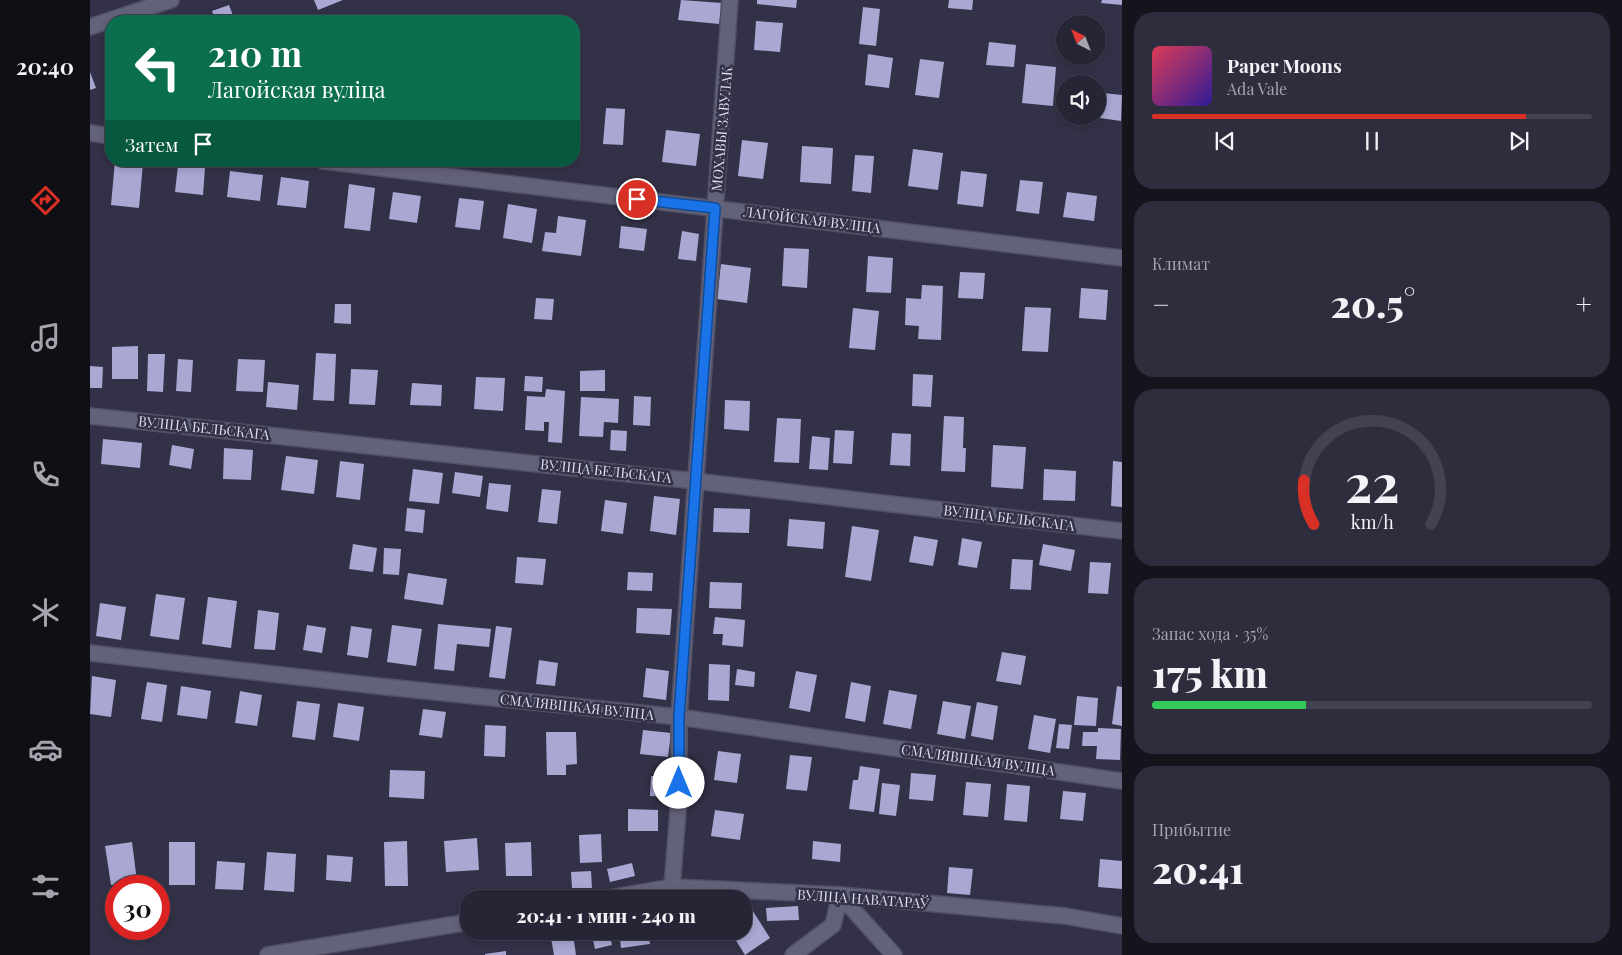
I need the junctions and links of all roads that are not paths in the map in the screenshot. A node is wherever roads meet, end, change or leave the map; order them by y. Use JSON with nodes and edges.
{"nodes":[{"id":1,"x":171,"y":0,"type":"edge"},
{"id":2,"x":730,"y":0,"type":"edge"},
{"id":3,"x":126,"y":15,"type":"edge"},
{"id":4,"x":105,"y":22,"type":"edge"},
{"id":5,"x":90,"y":27,"type":"edge"},
{"id":6,"x":90,"y":133,"type":"edge"},
{"id":7,"x":105,"y":135,"type":"edge"},
{"id":8,"x":373,"y":167,"type":"edge"},
{"id":9,"x":715,"y":208,"type":"junction"},
{"id":10,"x":1122,"y":258,"type":"edge"},
{"id":11,"x":90,"y":416,"type":"edge"},
{"id":12,"x":696,"y":480,"type":"junction"},
{"id":13,"x":1122,"y":531,"type":"edge"},
{"id":14,"x":90,"y":653,"type":"edge"},
{"id":15,"x":679,"y":717,"type":"junction"},
{"id":16,"x":1122,"y":781,"type":"edge"},
{"id":17,"x":672,"y":887,"type":"junction"},
{"id":18,"x":655,"y":890,"type":"edge"},
{"id":19,"x":840,"y":895,"type":"junction"},
{"id":20,"x":460,"y":923,"type":"edge"},
{"id":21,"x":1122,"y":926,"type":"edge"},
{"id":22,"x":268,"y":955,"type":"edge"},
{"id":23,"x":793,"y":955,"type":"edge"},
{"id":24,"x":894,"y":955,"type":"edge"}],
"edges":[{"from":1,"to":3,"type":"street"},
{"from":2,"to":9,"type":"street","name":"МОХАВЫ ЗАВУЛАК"},
{"from":4,"to":5,"type":"street"},
{"from":6,"to":7,"type":"street"},
{"from":8,"to":9,"type":"street","name":"ЛАГОЙСКАЯ ВУЛІЦА"},
{"from":9,"to":10,"type":"street","name":"ЛАГОЙСКАЯ ВУЛІЦА"},
{"from":9,"to":12,"type":"street","name":"МОХАВЫ ЗАВУЛАК"},
{"from":11,"to":12,"type":"street","name":"ВУЛІЦА БЕЛЬСКАГА"},
{"from":12,"to":13,"type":"street","name":"ВУЛІЦА БЕЛЬСКАГА"},
{"from":12,"to":15,"type":"street","name":"МОХАВЫ ЗАВУЛАК"},
{"from":14,"to":15,"type":"street","name":"СМАЛЯВІЦКАЯ ВУЛІЦА"},
{"from":15,"to":16,"type":"street","name":"СМАЛЯВІЦКАЯ ВУЛІЦА"},
{"from":15,"to":17,"type":"street","name":"МОХАВЫ ЗАВУЛАК"},
{"from":17,"to":18,"type":"street","name":"ВУЛІЦА НАВАТАРАЎ"},
{"from":17,"to":19,"type":"street","name":"ВУЛІЦА НАВАТАРАЎ"},
{"from":19,"to":21,"type":"street","name":"ВУЛІЦА НАВАТАРАЎ"},
{"from":19,"to":23,"type":"street"},
{"from":19,"to":24,"type":"street"},
{"from":20,"to":22,"type":"street"}]}
